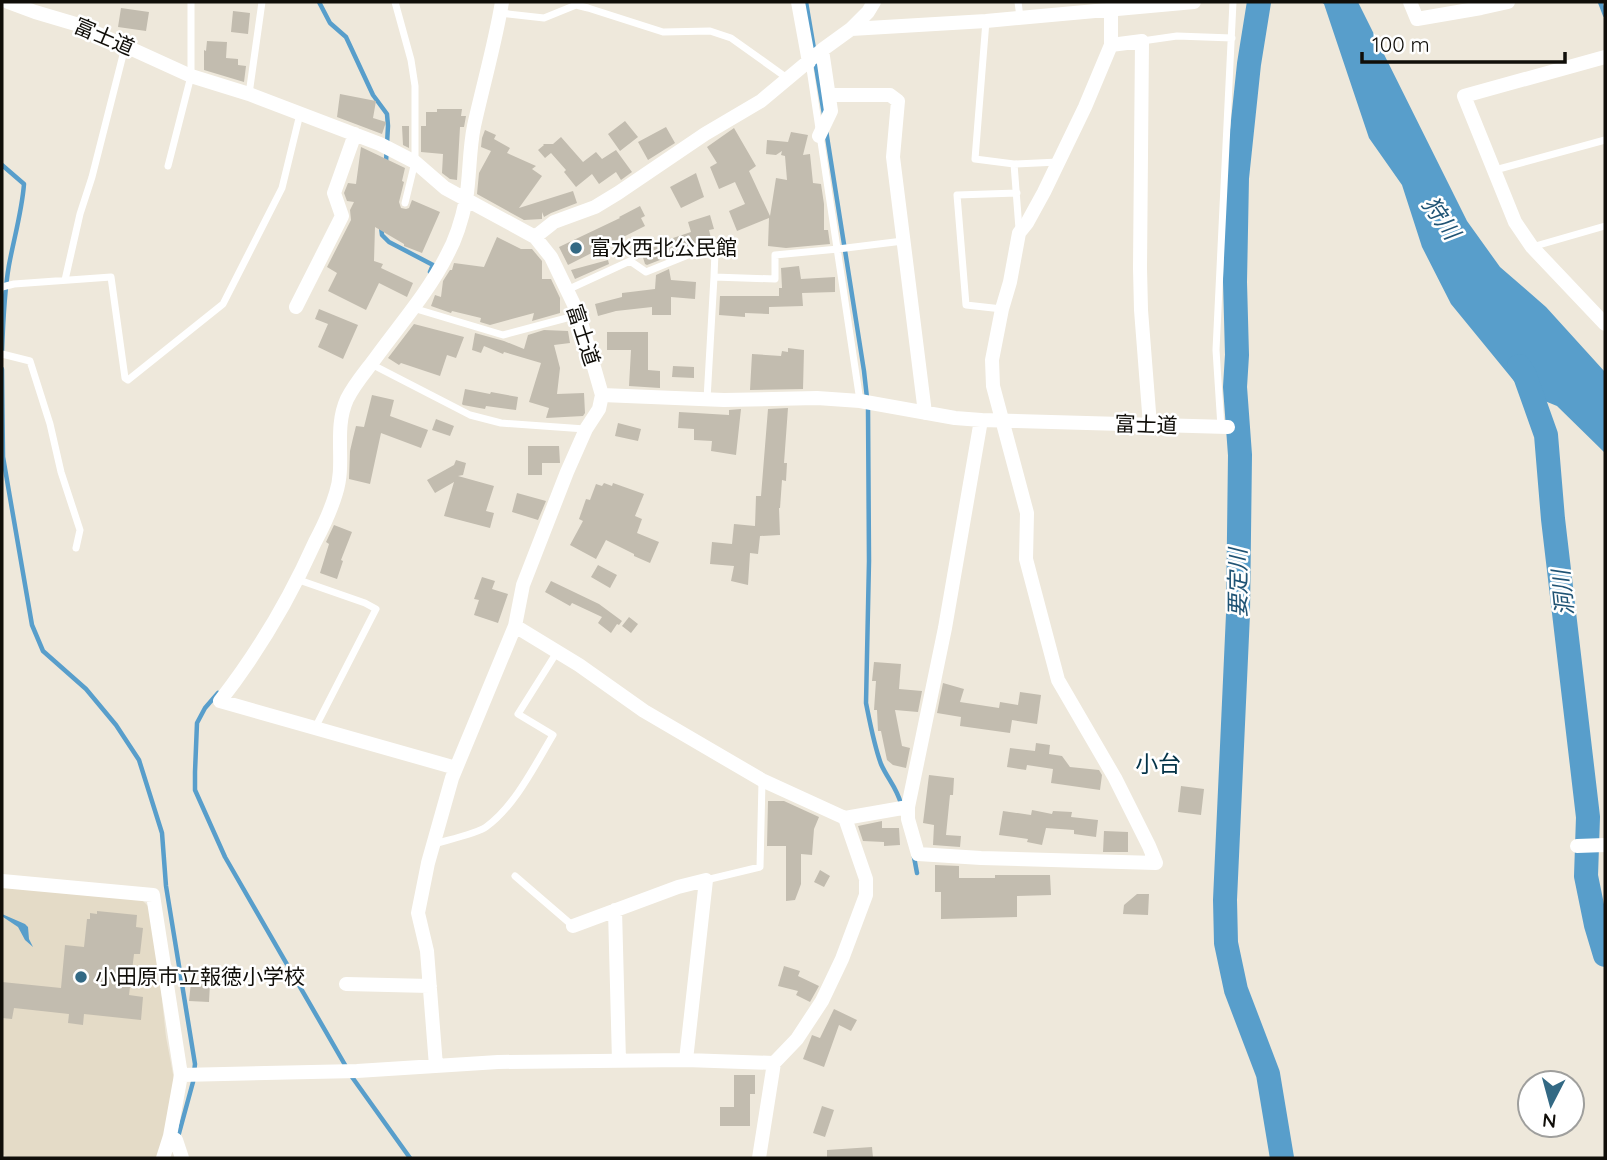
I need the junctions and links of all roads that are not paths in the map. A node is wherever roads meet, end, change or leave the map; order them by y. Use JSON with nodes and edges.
{"nodes":[{"id":1,"x":8,"y":2,"type":"edge"},
{"id":2,"x":191,"y":2,"type":"edge"},
{"id":3,"x":262,"y":2,"type":"edge"},
{"id":4,"x":395,"y":2,"type":"edge"},
{"id":5,"x":798,"y":2,"type":"edge"},
{"id":6,"x":874,"y":2,"type":"edge"},
{"id":7,"x":1018,"y":2,"type":"edge"},
{"id":8,"x":1194,"y":2,"type":"edge"},
{"id":9,"x":1233,"y":2,"type":"edge"},
{"id":10,"x":1410,"y":2,"type":"edge"},
{"id":11,"x":1508,"y":2,"type":"edge"},
{"id":12,"x":1481,"y":5,"type":"edge"},
{"id":13,"x":1112,"y":6,"type":"edge"},
{"id":14,"x":501,"y":7,"type":"edge"},
{"id":15,"x":1020,"y":18,"type":"junction"},
{"id":16,"x":986,"y":21,"type":"junction"},
{"id":17,"x":851,"y":29,"type":"junction"},
{"id":18,"x":1232,"y":38,"type":"junction"},
{"id":19,"x":1142,"y":41,"type":"junction"},
{"id":20,"x":1111,"y":45,"type":"junction"},
{"id":21,"x":125,"y":46,"type":"junction"},
{"id":22,"x":822,"y":50,"type":"junction"},
{"id":23,"x":1605,"y":57,"type":"edge"},
{"id":24,"x":808,"y":62,"type":"junction"},
{"id":25,"x":191,"y":76,"type":"junction"},
{"id":26,"x":787,"y":78,"type":"junction"},
{"id":27,"x":249,"y":94,"type":"junction"},
{"id":28,"x":829,"y":95,"type":"junction"},
{"id":29,"x":300,"y":114,"type":"junction"},
{"id":30,"x":355,"y":134,"type":"junction"},
{"id":31,"x":819,"y":136,"type":"junction"},
{"id":32,"x":1605,"y":140,"type":"edge"},
{"id":33,"x":415,"y":162,"type":"junction"},
{"id":34,"x":1058,"y":162,"type":"junction"},
{"id":35,"x":1014,"y":164,"type":"junction"},
{"id":36,"x":169,"y":166,"type":"dead end"},
{"id":37,"x":1495,"y":170,"type":"junction"},
{"id":38,"x":1017,"y":193,"type":"junction"},
{"id":39,"x":466,"y":200,"type":"junction"},
{"id":40,"x":405,"y":203,"type":"dead end"},
{"id":41,"x":1605,"y":226,"type":"edge"},
{"id":42,"x":1019,"y":233,"type":"junction"},
{"id":43,"x":535,"y":237,"type":"junction"},
{"id":44,"x":903,"y":241,"type":"junction"},
{"id":45,"x":1532,"y":247,"type":"junction"},
{"id":46,"x":838,"y":249,"type":"junction"},
{"id":47,"x":714,"y":277,"type":"junction"},
{"id":48,"x":65,"y":281,"type":"junction"},
{"id":49,"x":2,"y":287,"type":"edge"},
{"id":50,"x":567,"y":290,"type":"junction"},
{"id":51,"x":296,"y":307,"type":"dead end"},
{"id":52,"x":413,"y":308,"type":"junction"},
{"id":53,"x":1002,"y":309,"type":"junction"},
{"id":54,"x":579,"y":315,"type":"junction"},
{"id":55,"x":1602,"y":316,"type":"edge"},
{"id":56,"x":2,"y":354,"type":"edge"},
{"id":57,"x":372,"y":364,"type":"junction"},
{"id":58,"x":602,"y":395,"type":"junction"},
{"id":59,"x":707,"y":399,"type":"junction"},
{"id":60,"x":860,"y":401,"type":"junction"},
{"id":61,"x":925,"y":413,"type":"junction"},
{"id":62,"x":981,"y":420,"type":"junction"},
{"id":63,"x":1001,"y":421,"type":"junction"},
{"id":64,"x":1150,"y":425,"type":"junction"},
{"id":65,"x":1224,"y":427,"type":"joint"},
{"id":66,"x":586,"y":429,"type":"junction"},
{"id":67,"x":76,"y":548,"type":"dead end"},
{"id":68,"x":299,"y":580,"type":"junction"},
{"id":69,"x":515,"y":626,"type":"junction"},
{"id":70,"x":557,"y":652,"type":"junction"},
{"id":71,"x":315,"y":729,"type":"junction"},
{"id":72,"x":456,"y":768,"type":"junction"},
{"id":73,"x":762,"y":780,"type":"junction"},
{"id":74,"x":908,"y":807,"type":"junction"},
{"id":75,"x":845,"y":818,"type":"junction"},
{"id":76,"x":433,"y":844,"type":"junction"},
{"id":77,"x":1605,"y":845,"type":"edge"},
{"id":78,"x":1577,"y":846,"type":"dead end"},
{"id":79,"x":514,"y":876,"type":"dead end"},
{"id":80,"x":706,"y":880,"type":"junction"},
{"id":81,"x":2,"y":881,"type":"edge"},
{"id":82,"x":615,"y":910,"type":"junction"},
{"id":83,"x":573,"y":926,"type":"joint"},
{"id":84,"x":346,"y":984,"type":"dead end"},
{"id":85,"x":430,"y":986,"type":"junction"},
{"id":86,"x":618,"y":1060,"type":"junction"},
{"id":87,"x":686,"y":1060,"type":"junction"},
{"id":88,"x":774,"y":1063,"type":"junction"},
{"id":89,"x":436,"y":1066,"type":"junction"},
{"id":90,"x":181,"y":1075,"type":"junction"},
{"id":91,"x":170,"y":1136,"type":"junction"},
{"id":92,"x":163,"y":1158,"type":"edge"},
{"id":93,"x":182,"y":1158,"type":"edge"},
{"id":94,"x":759,"y":1158,"type":"edge"}],
"edges":[{"from":1,"to":21,"type":"street","name":"富士道"},
{"from":2,"to":25,"type":"lane"},
{"from":3,"to":27,"type":"lane"},
{"from":4,"to":33,"type":"lane"},
{"from":5,"to":24,"type":"street"},
{"from":6,"to":17,"type":"street"},
{"from":7,"to":15,"type":"lane"},
{"from":8,"to":13,"type":"street"},
{"from":9,"to":18,"type":"lane"},
{"from":10,"to":12,"type":"street"},
{"from":11,"to":12,"type":"street"},
{"from":13,"to":15,"type":"street"},
{"from":13,"to":20,"type":"street"},
{"from":14,"to":26,"type":"lane"},
{"from":14,"to":39,"type":"street"},
{"from":15,"to":16,"type":"street"},
{"from":16,"to":17,"type":"street"},
{"from":16,"to":35,"type":"lane"},
{"from":17,"to":22,"type":"street"},
{"from":18,"to":19,"type":"lane"},
{"from":18,"to":65,"type":"lane"},
{"from":19,"to":20,"type":"street"},
{"from":19,"to":64,"type":"street"},
{"from":20,"to":34,"type":"street"},
{"from":21,"to":25,"type":"street","name":"富士道"},
{"from":21,"to":48,"type":"lane"},
{"from":22,"to":24,"type":"street"},
{"from":22,"to":28,"type":"street"},
{"from":23,"to":37,"type":"street"},
{"from":24,"to":26,"type":"street"},
{"from":24,"to":31,"type":"lane"},
{"from":25,"to":27,"type":"street","name":"富士道"},
{"from":25,"to":36,"type":"lane"},
{"from":26,"to":43,"type":"street"},
{"from":27,"to":29,"type":"street","name":"富士道"},
{"from":28,"to":31,"type":"street"},
{"from":28,"to":44,"type":"street"},
{"from":29,"to":30,"type":"street","name":"富士道"},
{"from":29,"to":48,"type":"lane"},
{"from":30,"to":33,"type":"street","name":"富士道"},
{"from":30,"to":51,"type":"street"},
{"from":31,"to":46,"type":"lane"},
{"from":32,"to":37,"type":"lane"},
{"from":33,"to":39,"type":"street","name":"富士道"},
{"from":33,"to":40,"type":"lane"},
{"from":34,"to":35,"type":"lane"},
{"from":34,"to":42,"type":"street"},
{"from":35,"to":38,"type":"lane"},
{"from":37,"to":45,"type":"street"},
{"from":38,"to":42,"type":"lane"},
{"from":38,"to":53,"type":"lane"},
{"from":39,"to":43,"type":"street","name":"富士道"},
{"from":39,"to":52,"type":"street"},
{"from":41,"to":45,"type":"lane"},
{"from":42,"to":53,"type":"street"},
{"from":43,"to":50,"type":"street","name":"富士道"},
{"from":44,"to":46,"type":"lane"},
{"from":44,"to":61,"type":"street"},
{"from":45,"to":55,"type":"street"},
{"from":46,"to":47,"type":"lane"},
{"from":46,"to":60,"type":"lane"},
{"from":47,"to":50,"type":"lane"},
{"from":47,"to":59,"type":"lane"},
{"from":48,"to":49,"type":"lane"},
{"from":50,"to":54,"type":"street","name":"富士道"},
{"from":52,"to":54,"type":"lane"},
{"from":52,"to":57,"type":"street"},
{"from":53,"to":63,"type":"street"},
{"from":54,"to":58,"type":"street","name":"富士道"},
{"from":56,"to":67,"type":"lane"},
{"from":57,"to":66,"type":"lane"},
{"from":57,"to":68,"type":"street"},
{"from":58,"to":59,"type":"street","name":"富士道"},
{"from":58,"to":66,"type":"street"},
{"from":59,"to":60,"type":"street","name":"富士道"},
{"from":60,"to":61,"type":"street","name":"富士道"},
{"from":61,"to":62,"type":"street","name":"富士道"},
{"from":62,"to":63,"type":"street","name":"富士道"},
{"from":62,"to":74,"type":"street"},
{"from":63,"to":64,"type":"street","name":"富士道"},
{"from":63,"to":74,"type":"street"},
{"from":64,"to":65,"type":"street","name":"富士道"},
{"from":66,"to":69,"type":"street"},
{"from":68,"to":71,"type":"lane"},
{"from":68,"to":71,"type":"street"},
{"from":69,"to":70,"type":"street"},
{"from":69,"to":72,"type":"street"},
{"from":70,"to":73,"type":"street"},
{"from":70,"to":76,"type":"lane"},
{"from":71,"to":72,"type":"street"},
{"from":72,"to":76,"type":"street"},
{"from":73,"to":75,"type":"street"},
{"from":73,"to":80,"type":"lane"},
{"from":74,"to":75,"type":"street"},
{"from":75,"to":88,"type":"street"},
{"from":76,"to":85,"type":"street"},
{"from":77,"to":78,"type":"street"},
{"from":79,"to":83,"type":"lane"},
{"from":80,"to":82,"type":"street"},
{"from":80,"to":87,"type":"street"},
{"from":81,"to":90,"type":"street"},
{"from":82,"to":83,"type":"street"},
{"from":82,"to":86,"type":"street"},
{"from":84,"to":85,"type":"street"},
{"from":85,"to":89,"type":"street"},
{"from":86,"to":87,"type":"street"},
{"from":86,"to":89,"type":"street"},
{"from":87,"to":88,"type":"street"},
{"from":88,"to":94,"type":"street"},
{"from":89,"to":90,"type":"street"},
{"from":90,"to":91,"type":"street"},
{"from":91,"to":92,"type":"street"},
{"from":91,"to":93,"type":"street"}]}
